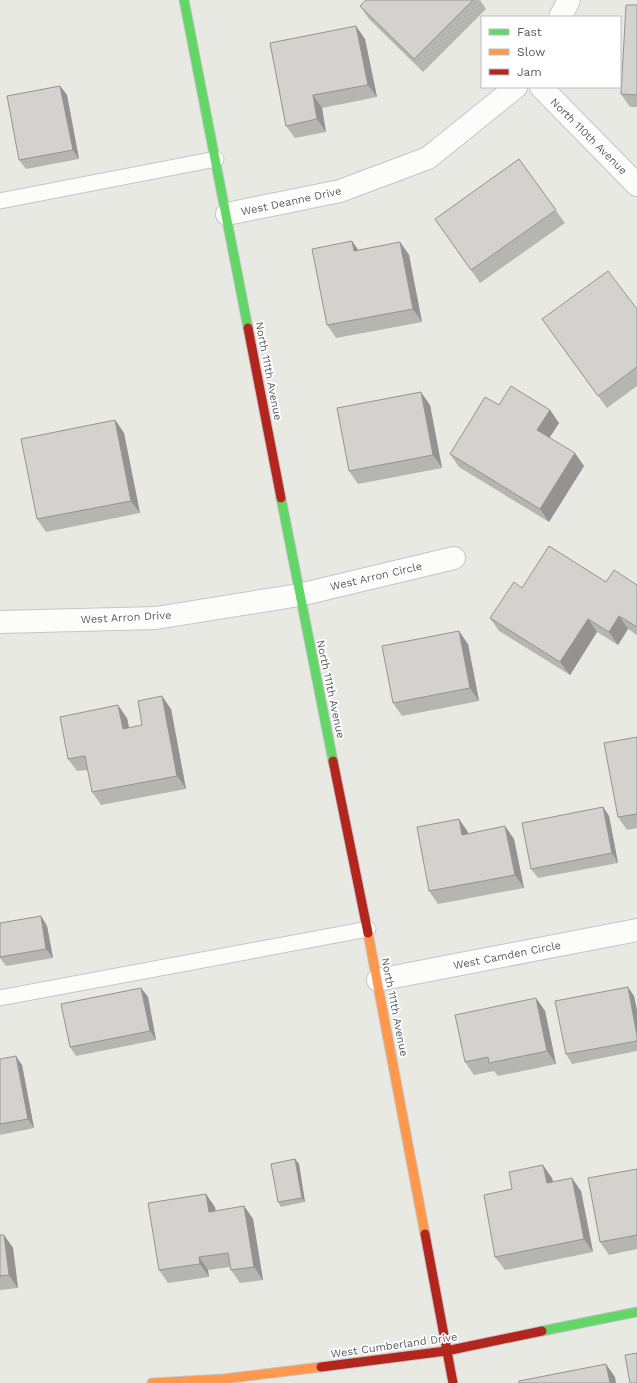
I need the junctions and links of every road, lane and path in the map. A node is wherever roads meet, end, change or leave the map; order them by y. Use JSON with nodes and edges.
{"nodes":[{"id":1,"x":184,"y":0,"type":"edge"},
{"id":2,"x":569,"y":0,"type":"edge"},
{"id":3,"x":561,"y":16,"type":"edge"},
{"id":4,"x":515,"y":88,"type":"edge"},
{"id":5,"x":542,"y":88,"type":"edge"},
{"id":6,"x":216,"y":159,"type":"junction"},
{"id":7,"x":637,"y":185,"type":"edge"},
{"id":8,"x":0,"y":201,"type":"edge"},
{"id":9,"x":227,"y":214,"type":"junction"},
{"id":10,"x":454,"y":558,"type":"dead end"},
{"id":11,"x":299,"y":594,"type":"junction"},
{"id":12,"x":0,"y":622,"type":"edge"},
{"id":13,"x":368,"y":929,"type":"junction"},
{"id":14,"x":637,"y":930,"type":"edge"},
{"id":15,"x":378,"y":980,"type":"junction"},
{"id":16,"x":0,"y":998,"type":"edge"},
{"id":17,"x":637,"y":1312,"type":"edge"},
{"id":18,"x":446,"y":1351,"type":"junction"},
{"id":19,"x":152,"y":1383,"type":"edge"},
{"id":20,"x":453,"y":1383,"type":"edge"}],
"edges":[{"from":1,"to":6,"type":"street","name":"North 111th Avenue"},
{"from":2,"to":3,"type":"street"},
{"from":4,"to":9,"type":"street","name":"West Deanne Drive"},
{"from":5,"to":7,"type":"street","name":"North 110th Avenue"},
{"from":6,"to":8,"type":"lane"},
{"from":6,"to":9,"type":"street","name":"North 111th Avenue"},
{"from":9,"to":11,"type":"street","name":"North 111th Avenue"},
{"from":10,"to":11,"type":"street","name":"West Arron Circle"},
{"from":11,"to":12,"type":"street","name":"West Arron Drive"},
{"from":11,"to":13,"type":"street","name":"North 111th Avenue"},
{"from":13,"to":15,"type":"street","name":"North 111th Avenue"},
{"from":13,"to":16,"type":"lane"},
{"from":14,"to":15,"type":"street","name":"West Camden Circle"},
{"from":15,"to":18,"type":"street","name":"North 111th Avenue"},
{"from":17,"to":18,"type":"street","name":"West Cumberland Drive"},
{"from":18,"to":19,"type":"street","name":"West Cumberland Drive"},
{"from":18,"to":20,"type":"street","name":"North 111th Avenue"}]}
